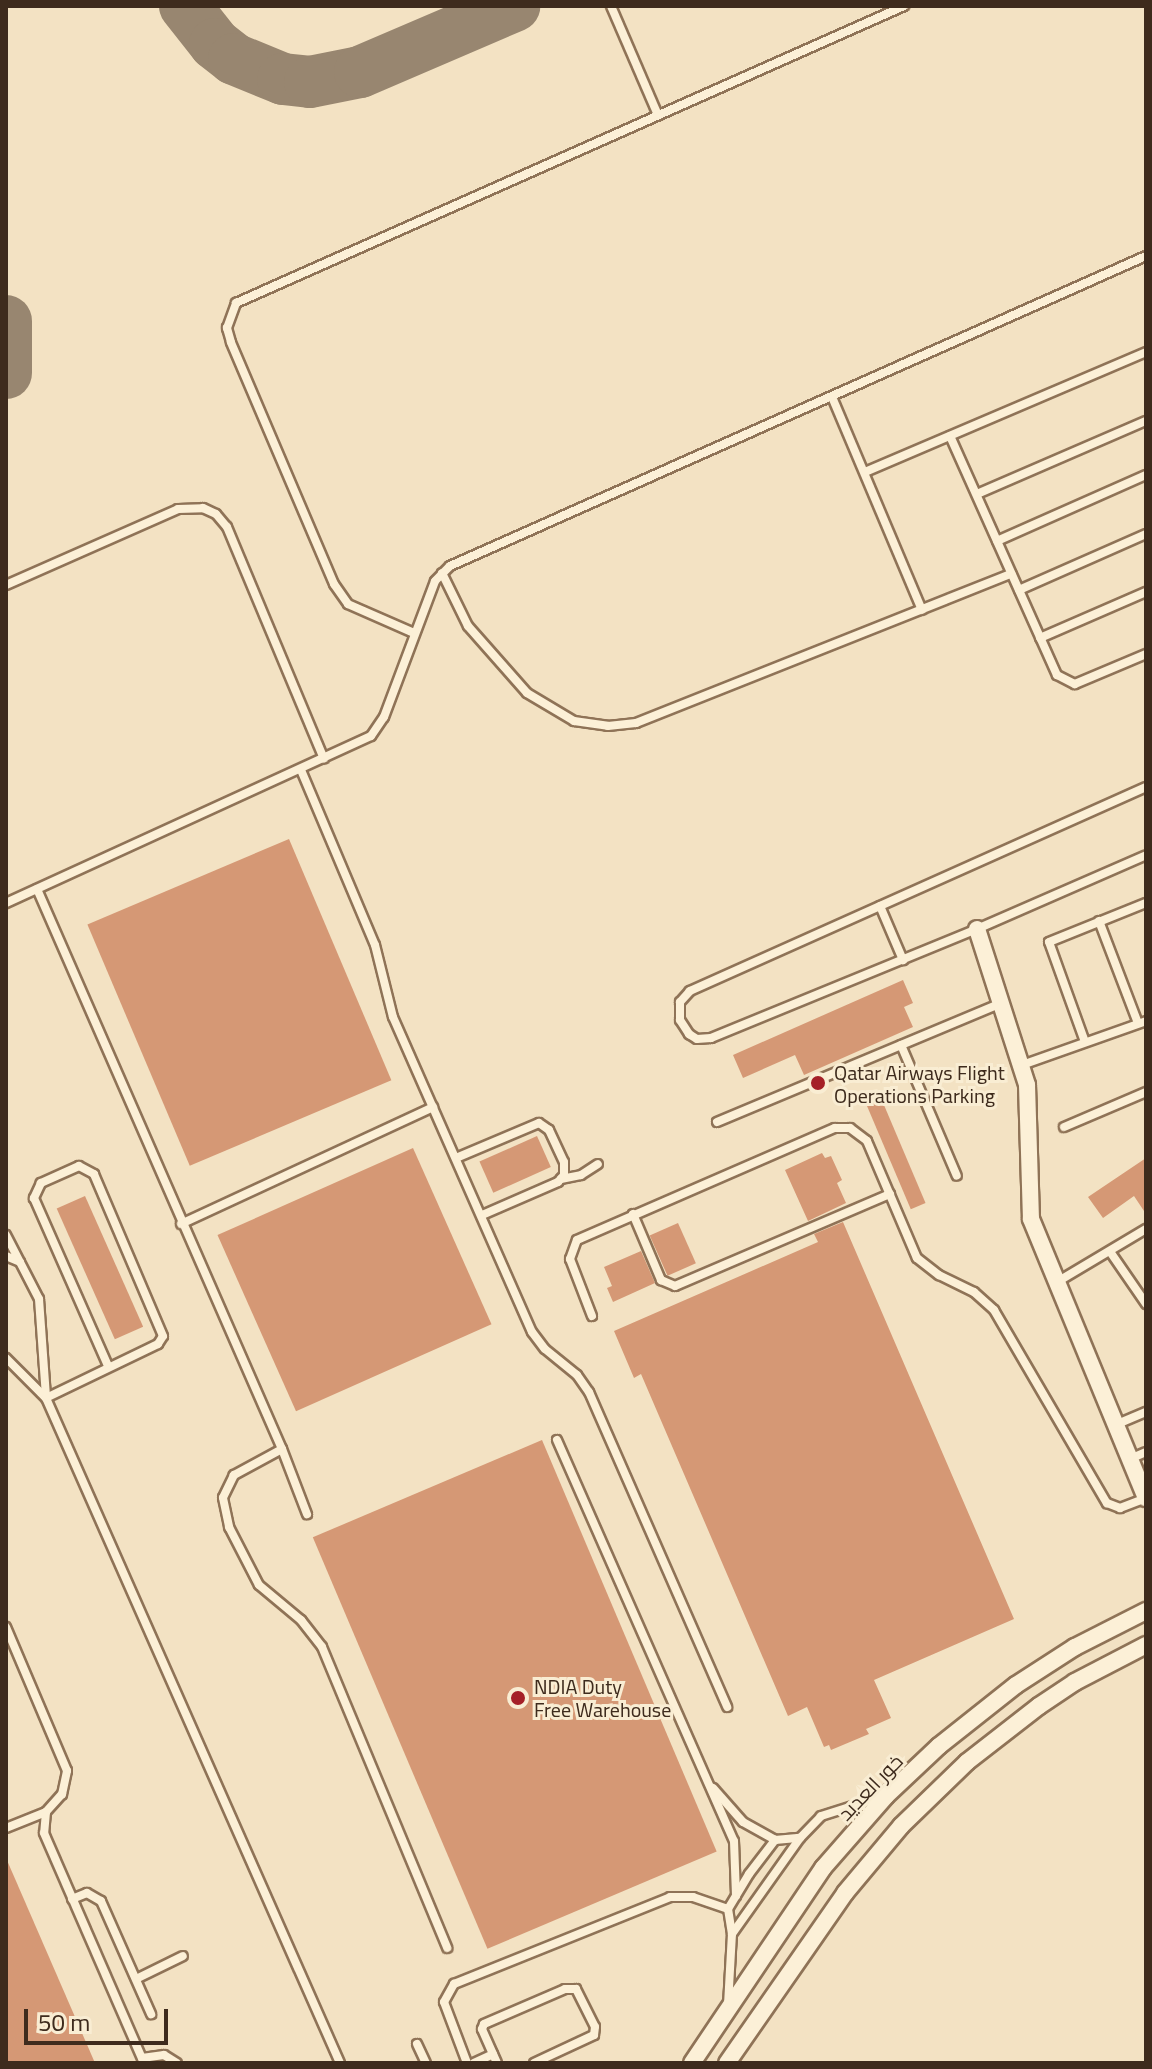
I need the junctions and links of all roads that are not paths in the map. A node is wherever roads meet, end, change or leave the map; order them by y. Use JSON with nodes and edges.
{"nodes":[{"id":1,"x":611,"y":6,"type":"edge"},
{"id":2,"x":904,"y":6,"type":"edge"},
{"id":3,"x":658,"y":115,"type":"junction"},
{"id":4,"x":1146,"y":256,"type":"edge"},
{"id":5,"x":1146,"y":352,"type":"edge"},
{"id":6,"x":832,"y":397,"type":"junction"},
{"id":7,"x":1146,"y":421,"type":"edge"},
{"id":8,"x":950,"y":436,"type":"junction"},
{"id":9,"x":865,"y":472,"type":"junction"},
{"id":10,"x":1146,"y":475,"type":"edge"},
{"id":11,"x":977,"y":494,"type":"junction"},
{"id":12,"x":1146,"y":534,"type":"edge"},
{"id":13,"x":997,"y":541,"type":"junction"},
{"id":14,"x":442,"y":573,"type":"junction"},
{"id":15,"x":1011,"y":574,"type":"junction"},
{"id":16,"x":6,"y":585,"type":"edge"},
{"id":17,"x":1019,"y":590,"type":"junction"},
{"id":18,"x":1146,"y":592,"type":"edge"},
{"id":19,"x":922,"y":610,"type":"junction"},
{"id":20,"x":414,"y":633,"type":"junction"},
{"id":21,"x":1040,"y":638,"type":"junction"},
{"id":22,"x":1146,"y":654,"type":"edge"},
{"id":23,"x":324,"y":759,"type":"junction"},
{"id":24,"x":301,"y":770,"type":"junction"},
{"id":25,"x":1146,"y":787,"type":"edge"},
{"id":26,"x":1146,"y":855,"type":"edge"},
{"id":27,"x":37,"y":889,"type":"junction"},
{"id":28,"x":6,"y":903,"type":"edge"},
{"id":29,"x":1146,"y":903,"type":"edge"},
{"id":30,"x":880,"y":906,"type":"junction"},
{"id":31,"x":1099,"y":921,"type":"junction"},
{"id":32,"x":977,"y":929,"type":"junction"},
{"id":33,"x":903,"y":960,"type":"junction"},
{"id":34,"x":1003,"y":1003,"type":"junction"},
{"id":35,"x":1142,"y":1022,"type":"edge"},
{"id":36,"x":1085,"y":1042,"type":"junction"},
{"id":37,"x":901,"y":1045,"type":"junction"},
{"id":38,"x":1022,"y":1065,"type":"junction"},
{"id":39,"x":1146,"y":1092,"type":"edge"},
{"id":40,"x":433,"y":1107,"type":"junction"},
{"id":41,"x":717,"y":1122,"type":"dead end"},
{"id":42,"x":1064,"y":1127,"type":"dead end"},
{"id":43,"x":456,"y":1158,"type":"junction"},
{"id":44,"x":598,"y":1164,"type":"dead end"},
{"id":45,"x":957,"y":1176,"type":"dead end"},
{"id":46,"x":561,"y":1179,"type":"junction"},
{"id":47,"x":890,"y":1194,"type":"junction"},
{"id":48,"x":633,"y":1214,"type":"junction"},
{"id":49,"x":482,"y":1215,"type":"junction"},
{"id":50,"x":181,"y":1224,"type":"junction"},
{"id":51,"x":1146,"y":1229,"type":"edge"},
{"id":52,"x":6,"y":1235,"type":"edge"},
{"id":53,"x":1111,"y":1253,"type":"junction"},
{"id":54,"x":6,"y":1256,"type":"edge"},
{"id":55,"x":21,"y":1262,"type":"junction"},
{"id":56,"x":1057,"y":1282,"type":"junction"},
{"id":57,"x":1146,"y":1304,"type":"edge"},
{"id":58,"x":592,"y":1316,"type":"dead end"},
{"id":59,"x":6,"y":1358,"type":"edge"},
{"id":60,"x":108,"y":1366,"type":"junction"},
{"id":61,"x":46,"y":1398,"type":"junction"},
{"id":62,"x":1146,"y":1412,"type":"edge"},
{"id":63,"x":1115,"y":1425,"type":"junction"},
{"id":64,"x":557,"y":1440,"type":"dead end"},
{"id":65,"x":282,"y":1449,"type":"junction"},
{"id":66,"x":1146,"y":1452,"type":"edge"},
{"id":67,"x":1130,"y":1460,"type":"junction"},
{"id":68,"x":1146,"y":1498,"type":"edge"},
{"id":69,"x":307,"y":1514,"type":"dead end"},
{"id":70,"x":1146,"y":1611,"type":"edge"},
{"id":71,"x":6,"y":1627,"type":"edge"},
{"id":72,"x":1146,"y":1645,"type":"edge"},
{"id":73,"x":727,"y":1707,"type":"dead end"},
{"id":74,"x":705,"y":1778,"type":"junction"},
{"id":75,"x":886,"y":1796,"type":"junction"},
{"id":76,"x":46,"y":1812,"type":"junction"},
{"id":77,"x":6,"y":1828,"type":"edge"},
{"id":78,"x":800,"y":1838,"type":"junction"},
{"id":79,"x":775,"y":1840,"type":"junction"},
{"id":80,"x":736,"y":1896,"type":"junction"},
{"id":81,"x":72,"y":1899,"type":"junction"},
{"id":82,"x":728,"y":1909,"type":"junction"},
{"id":83,"x":732,"y":1934,"type":"junction"},
{"id":84,"x":447,"y":1948,"type":"dead end"},
{"id":85,"x":183,"y":1956,"type":"dead end"},
{"id":86,"x":136,"y":1979,"type":"junction"},
{"id":87,"x":728,"y":2010,"type":"junction"},
{"id":88,"x":151,"y":2014,"type":"dead end"},
{"id":89,"x":417,"y":2044,"type":"dead end"},
{"id":90,"x":495,"y":2058,"type":"edge"},
{"id":91,"x":143,"y":2061,"type":"edge"},
{"id":92,"x":177,"y":2063,"type":"edge"},
{"id":93,"x":340,"y":2063,"type":"edge"},
{"id":94,"x":426,"y":2063,"type":"edge"},
{"id":95,"x":467,"y":2063,"type":"edge"},
{"id":96,"x":474,"y":2063,"type":"edge"},
{"id":97,"x":534,"y":2063,"type":"edge"},
{"id":98,"x":692,"y":2063,"type":"edge"},
{"id":99,"x":727,"y":2063,"type":"edge"}],
"edges":[{"from":1,"to":3,"type":"lane"},
{"from":2,"to":3,"type":"lane"},
{"from":3,"to":20,"type":"lane"},
{"from":4,"to":6,"type":"lane"},
{"from":5,"to":8,"type":"lane"},
{"from":6,"to":9,"type":"lane"},
{"from":6,"to":14,"type":"lane"},
{"from":7,"to":11,"type":"lane"},
{"from":8,"to":9,"type":"lane"},
{"from":8,"to":11,"type":"lane"},
{"from":9,"to":19,"type":"lane"},
{"from":10,"to":13,"type":"lane"},
{"from":11,"to":13,"type":"lane"},
{"from":12,"to":17,"type":"lane"},
{"from":13,"to":15,"type":"lane"},
{"from":14,"to":19,"type":"lane"},
{"from":14,"to":20,"type":"lane"},
{"from":15,"to":17,"type":"lane"},
{"from":15,"to":19,"type":"lane"},
{"from":16,"to":23,"type":"lane"},
{"from":17,"to":21,"type":"lane"},
{"from":18,"to":21,"type":"lane"},
{"from":20,"to":23,"type":"lane"},
{"from":21,"to":22,"type":"lane"},
{"from":23,"to":24,"type":"lane"},
{"from":24,"to":27,"type":"lane"},
{"from":24,"to":40,"type":"lane"},
{"from":25,"to":30,"type":"lane"},
{"from":26,"to":32,"type":"lane"},
{"from":27,"to":28,"type":"lane"},
{"from":27,"to":50,"type":"lane"},
{"from":29,"to":31,"type":"lane"},
{"from":30,"to":33,"type":"lane"},
{"from":30,"to":33,"type":"lane"},
{"from":31,"to":35,"type":"lane"},
{"from":31,"to":36,"type":"lane"},
{"from":32,"to":33,"type":"lane"},
{"from":32,"to":34,"type":"street"},
{"from":34,"to":37,"type":"lane"},
{"from":34,"to":38,"type":"street"},
{"from":35,"to":36,"type":"lane"},
{"from":36,"to":38,"type":"lane"},
{"from":37,"to":41,"type":"lane"},
{"from":37,"to":45,"type":"lane"},
{"from":38,"to":56,"type":"street"},
{"from":39,"to":42,"type":"lane"},
{"from":40,"to":43,"type":"lane"},
{"from":40,"to":50,"type":"lane"},
{"from":43,"to":46,"type":"lane"},
{"from":43,"to":49,"type":"lane"},
{"from":44,"to":46,"type":"lane"},
{"from":46,"to":49,"type":"lane"},
{"from":47,"to":48,"type":"lane"},
{"from":47,"to":48,"type":"lane"},
{"from":47,"to":68,"type":"lane"},
{"from":48,"to":58,"type":"lane"},
{"from":49,"to":73,"type":"lane"},
{"from":50,"to":65,"type":"lane"},
{"from":51,"to":53,"type":"lane"},
{"from":52,"to":55,"type":"lane"},
{"from":53,"to":56,"type":"lane"},
{"from":53,"to":57,"type":"lane"},
{"from":54,"to":55,"type":"lane"},
{"from":55,"to":61,"type":"lane"},
{"from":56,"to":63,"type":"street"},
{"from":59,"to":61,"type":"lane"},
{"from":60,"to":60,"type":"lane"},
{"from":60,"to":61,"type":"lane"},
{"from":61,"to":93,"type":"lane"},
{"from":62,"to":63,"type":"lane"},
{"from":63,"to":67,"type":"street"},
{"from":64,"to":74,"type":"lane"},
{"from":65,"to":69,"type":"lane"},
{"from":65,"to":84,"type":"lane"},
{"from":66,"to":67,"type":"lane"},
{"from":67,"to":68,"type":"street"},
{"from":70,"to":75,"type":"street","name":"خور العديد"},
{"from":71,"to":76,"type":"lane"},
{"from":72,"to":99,"type":"street"},
{"from":74,"to":79,"type":"lane"},
{"from":74,"to":80,"type":"lane"},
{"from":75,"to":78,"type":"lane"},
{"from":75,"to":87,"type":"street","name":"خور العديد"},
{"from":76,"to":77,"type":"lane"},
{"from":76,"to":81,"type":"lane"},
{"from":78,"to":79,"type":"lane"},
{"from":78,"to":83,"type":"lane"},
{"from":79,"to":80,"type":"lane"},
{"from":80,"to":82,"type":"lane"},
{"from":81,"to":86,"type":"lane"},
{"from":81,"to":91,"type":"lane"},
{"from":82,"to":83,"type":"lane"},
{"from":82,"to":95,"type":"lane"},
{"from":83,"to":87,"type":"lane"},
{"from":85,"to":86,"type":"lane"},
{"from":86,"to":88,"type":"lane"},
{"from":87,"to":98,"type":"street","name":"خور العديد"},
{"from":89,"to":94,"type":"lane"},
{"from":90,"to":96,"type":"lane"},
{"from":90,"to":97,"type":"lane"},
{"from":91,"to":92,"type":"lane"}]}
